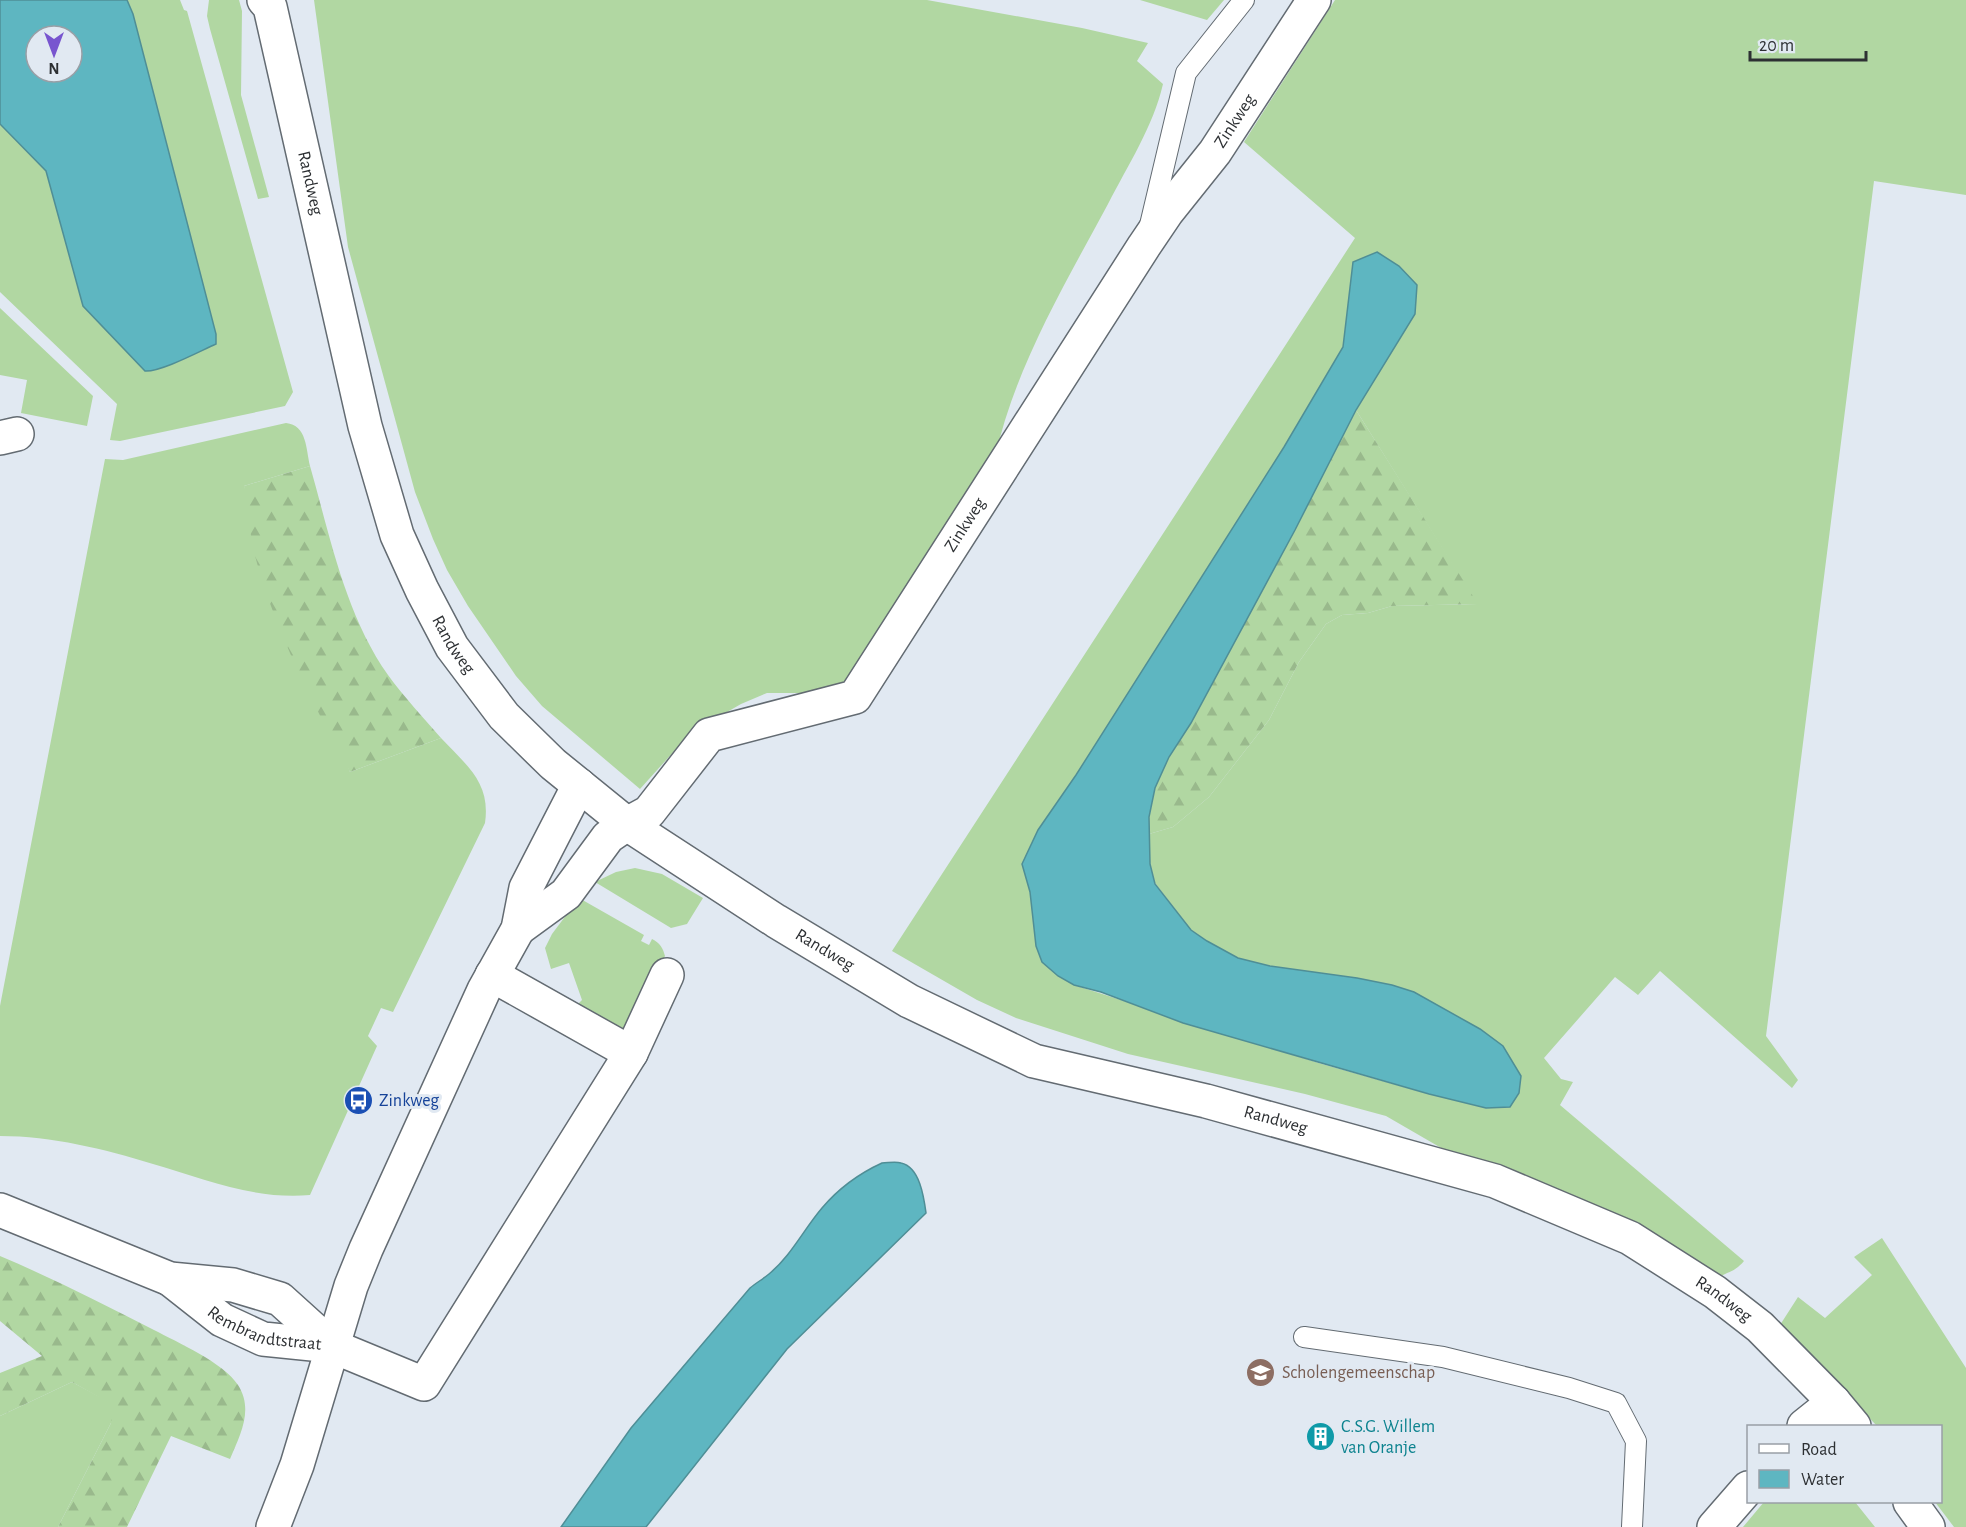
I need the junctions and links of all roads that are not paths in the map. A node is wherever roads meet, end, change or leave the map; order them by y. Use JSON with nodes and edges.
{"nodes":[{"id":1,"x":1244,"y":0,"type":"edge"},
{"id":2,"x":1314,"y":0,"type":"edge"},
{"id":3,"x":269,"y":2,"type":"edge"},
{"id":4,"x":1144,"y":246,"type":"junction"},
{"id":5,"x":579,"y":785,"type":"junction"},
{"id":6,"x":627,"y":824,"type":"junction"},
{"id":7,"x":518,"y":929,"type":"junction"},
{"id":8,"x":492,"y":975,"type":"junction"},
{"id":9,"x":667,"y":975,"type":"dead end"},
{"id":10,"x":632,"y":1053,"type":"junction"},
{"id":11,"x":0,"y":1210,"type":"edge"},
{"id":12,"x":1304,"y":1337,"type":"dead end"},
{"id":13,"x":332,"y":1346,"type":"junction"},
{"id":14,"x":1834,"y":1401,"type":"junction"},
{"id":15,"x":1805,"y":1425,"type":"edge"},
{"id":16,"x":1853,"y":1425,"type":"edge"},
{"id":17,"x":1747,"y":1490,"type":"edge"},
{"id":18,"x":1911,"y":1503,"type":"edge"},
{"id":19,"x":273,"y":1527,"type":"edge"},
{"id":20,"x":1632,"y":1527,"type":"edge"},
{"id":21,"x":1714,"y":1527,"type":"edge"},
{"id":22,"x":1928,"y":1527,"type":"edge"}],
"edges":[{"from":1,"to":4,"type":"lane"},
{"from":2,"to":4,"type":"street","name":"Zinkweg"},
{"from":3,"to":5,"type":"street","name":"Randweg"},
{"from":4,"to":6,"type":"street","name":"Zinkweg"},
{"from":5,"to":6,"type":"street","name":"Randweg"},
{"from":5,"to":7,"type":"street","name":"Zinkweg"},
{"from":6,"to":7,"type":"street","name":"Zinkweg"},
{"from":6,"to":14,"type":"street","name":"Randweg"},
{"from":7,"to":8,"type":"street","name":"Zinkweg"},
{"from":8,"to":10,"type":"street"},
{"from":8,"to":13,"type":"street","name":"Zinkweg"},
{"from":9,"to":10,"type":"street"},
{"from":10,"to":13,"type":"street"},
{"from":11,"to":13,"type":"street","name":"Rembrandtstraat"},
{"from":12,"to":20,"type":"lane"},
{"from":13,"to":19,"type":"street","name":"Zinkweg"},
{"from":14,"to":15,"type":"street"},
{"from":14,"to":16,"type":"street","name":"Randweg"},
{"from":17,"to":21,"type":"street"},
{"from":18,"to":22,"type":"street"}]}
